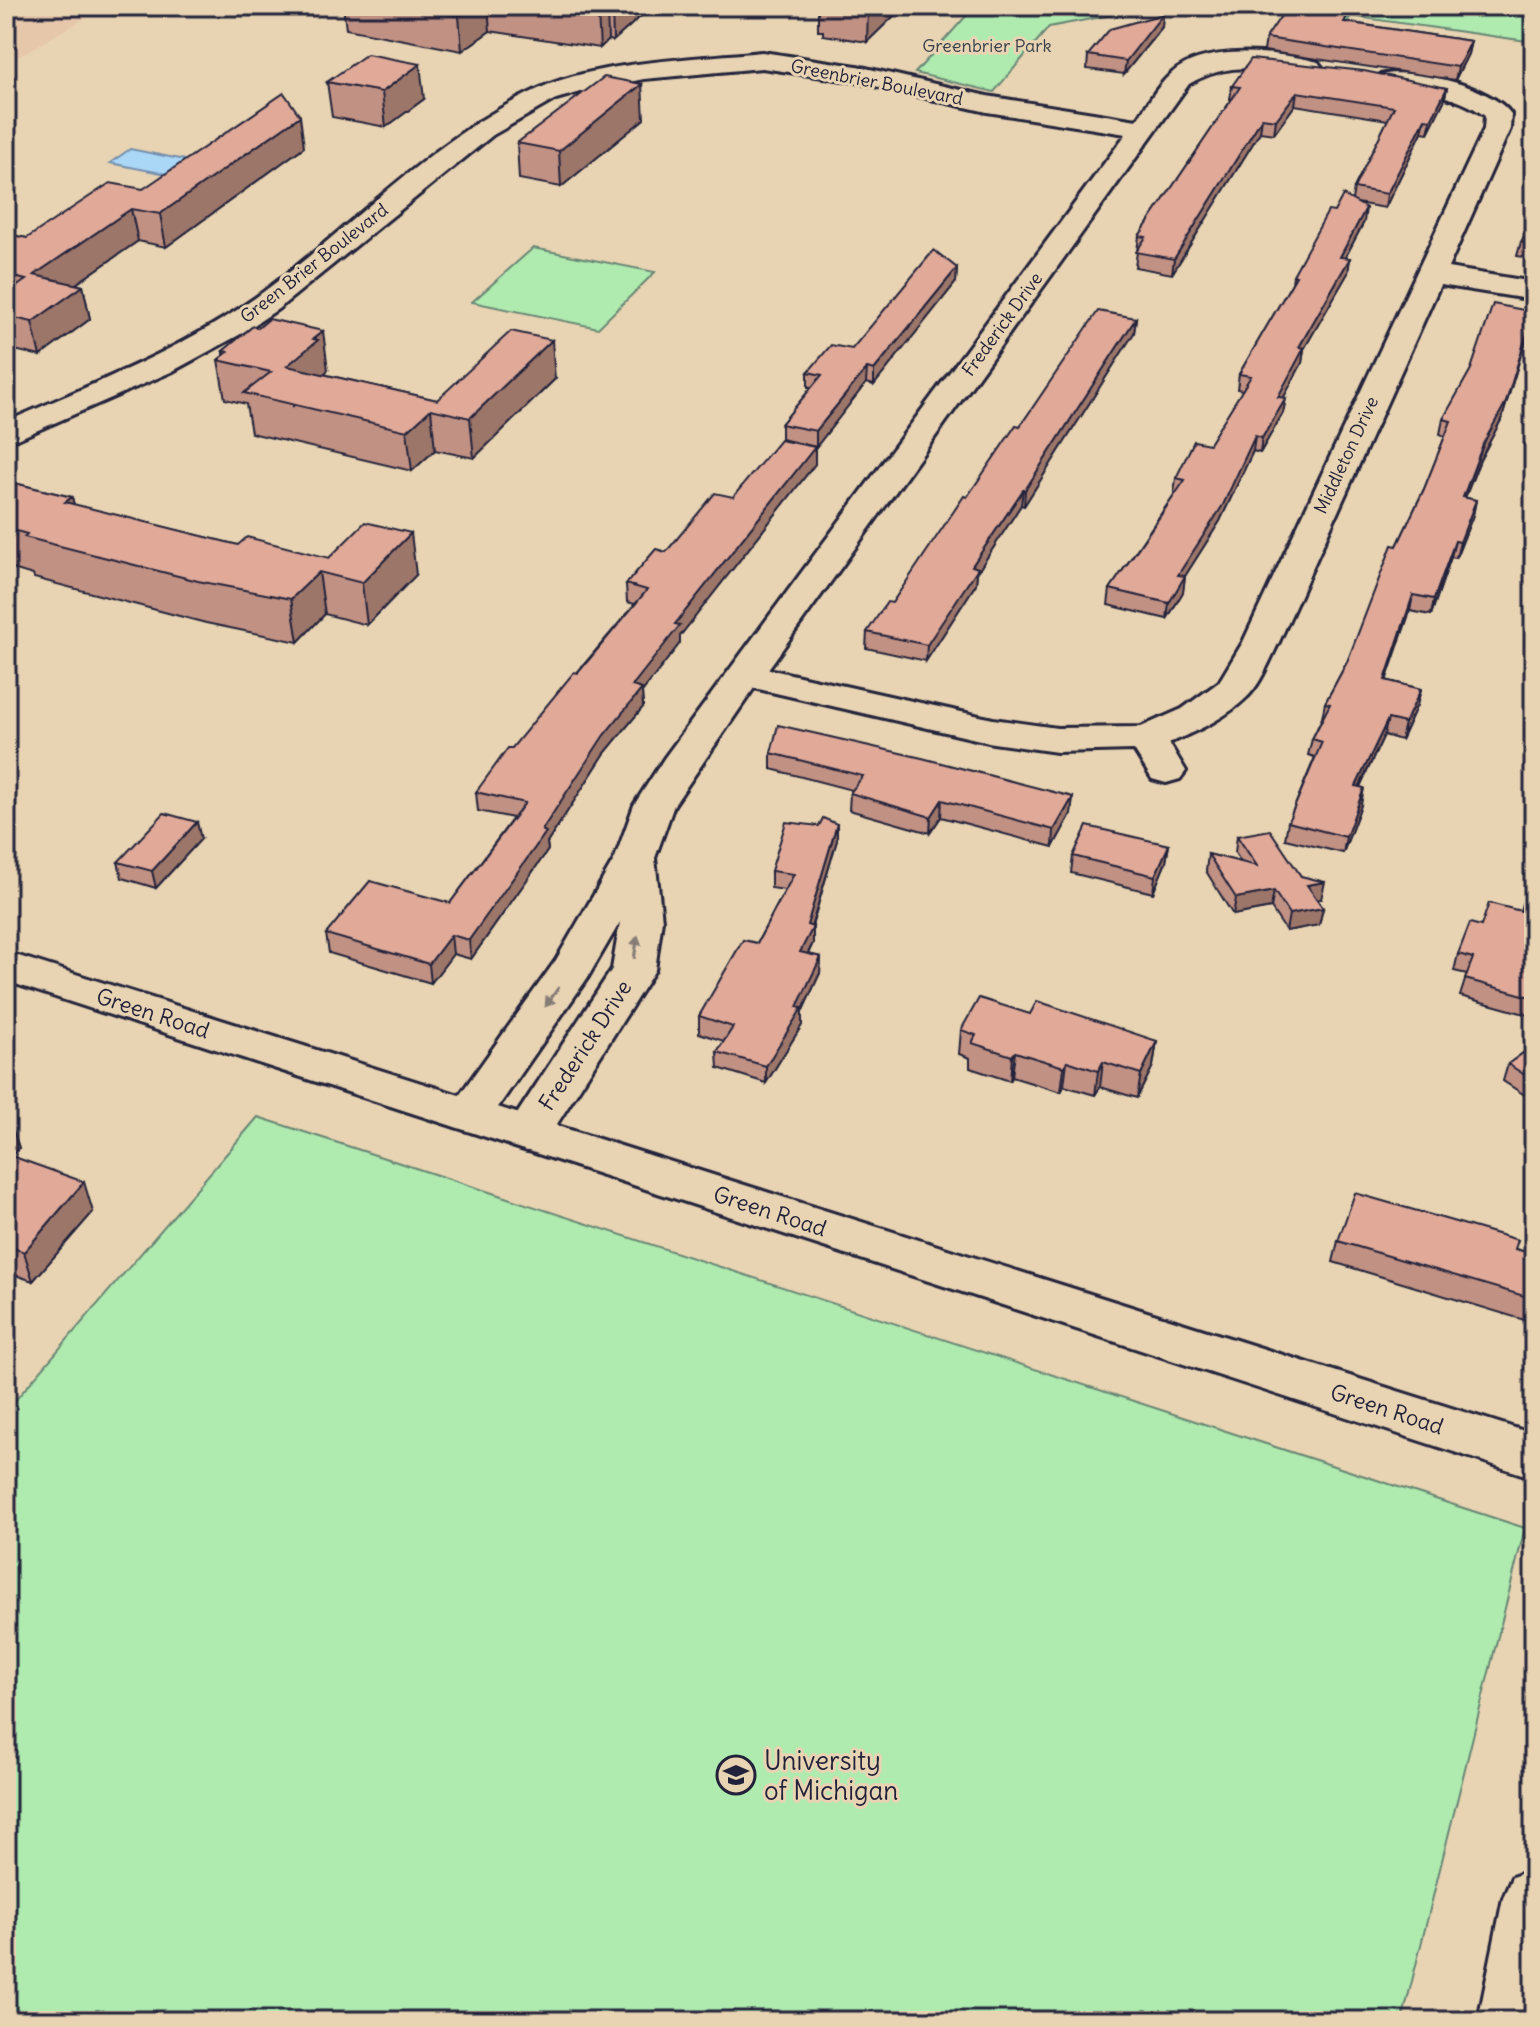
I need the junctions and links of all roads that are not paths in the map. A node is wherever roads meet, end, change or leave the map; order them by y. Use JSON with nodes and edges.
{"nodes":[{"id":1,"x":611,"y":76,"type":"joint"},
{"id":2,"x":1143,"y":129,"type":"junction"},
{"id":3,"x":1497,"y":129,"type":"joint"},
{"id":4,"x":1429,"y":274,"type":"junction"},
{"id":5,"x":1534,"y":291,"type":"edge"},
{"id":6,"x":6,"y":434,"type":"edge"},
{"id":7,"x":747,"y":675,"type":"junction"},
{"id":8,"x":1147,"y":738,"type":"junction"},
{"id":9,"x":1166,"y":771,"type":"dead end"},
{"id":10,"x":635,"y":858,"type":"junction"},
{"id":11,"x":6,"y":966,"type":"edge"},
{"id":12,"x":469,"y":1114,"type":"junction"},
{"id":13,"x":527,"y":1134,"type":"junction"},
{"id":14,"x":1534,"y":1456,"type":"edge"},
{"id":15,"x":1534,"y":1898,"type":"edge"},
{"id":16,"x":1510,"y":2021,"type":"edge"}],
"edges":[{"from":1,"to":2,"type":"street","name":"Greenbrier Boulevard"},
{"from":1,"to":6,"type":"street","name":"Green Brier Boulevard"},
{"from":2,"to":3,"type":"street","name":"Frederick Drive"},
{"from":2,"to":7,"type":"street","name":"Frederick Drive"},
{"from":3,"to":4,"type":"street","name":"Middleton Drive"},
{"from":4,"to":5,"type":"street"},
{"from":4,"to":8,"type":"street","name":"Middleton Drive"},
{"from":7,"to":8,"type":"street","name":"Middleton Drive"},
{"from":7,"to":10,"type":"street","name":"Frederick Drive"},
{"from":8,"to":9,"type":"street"},
{"from":10,"to":12,"type":"street","name":"Frederick Drive","one_way":true},
{"from":13,"to":10,"type":"street","name":"Frederick Drive","one_way":true},
{"from":11,"to":12,"type":"street","name":"Green Road"},
{"from":12,"to":13,"type":"street","name":"Green Road"},
{"from":13,"to":14,"type":"street","name":"Green Road"},
{"from":15,"to":16,"type":"street"}]}
